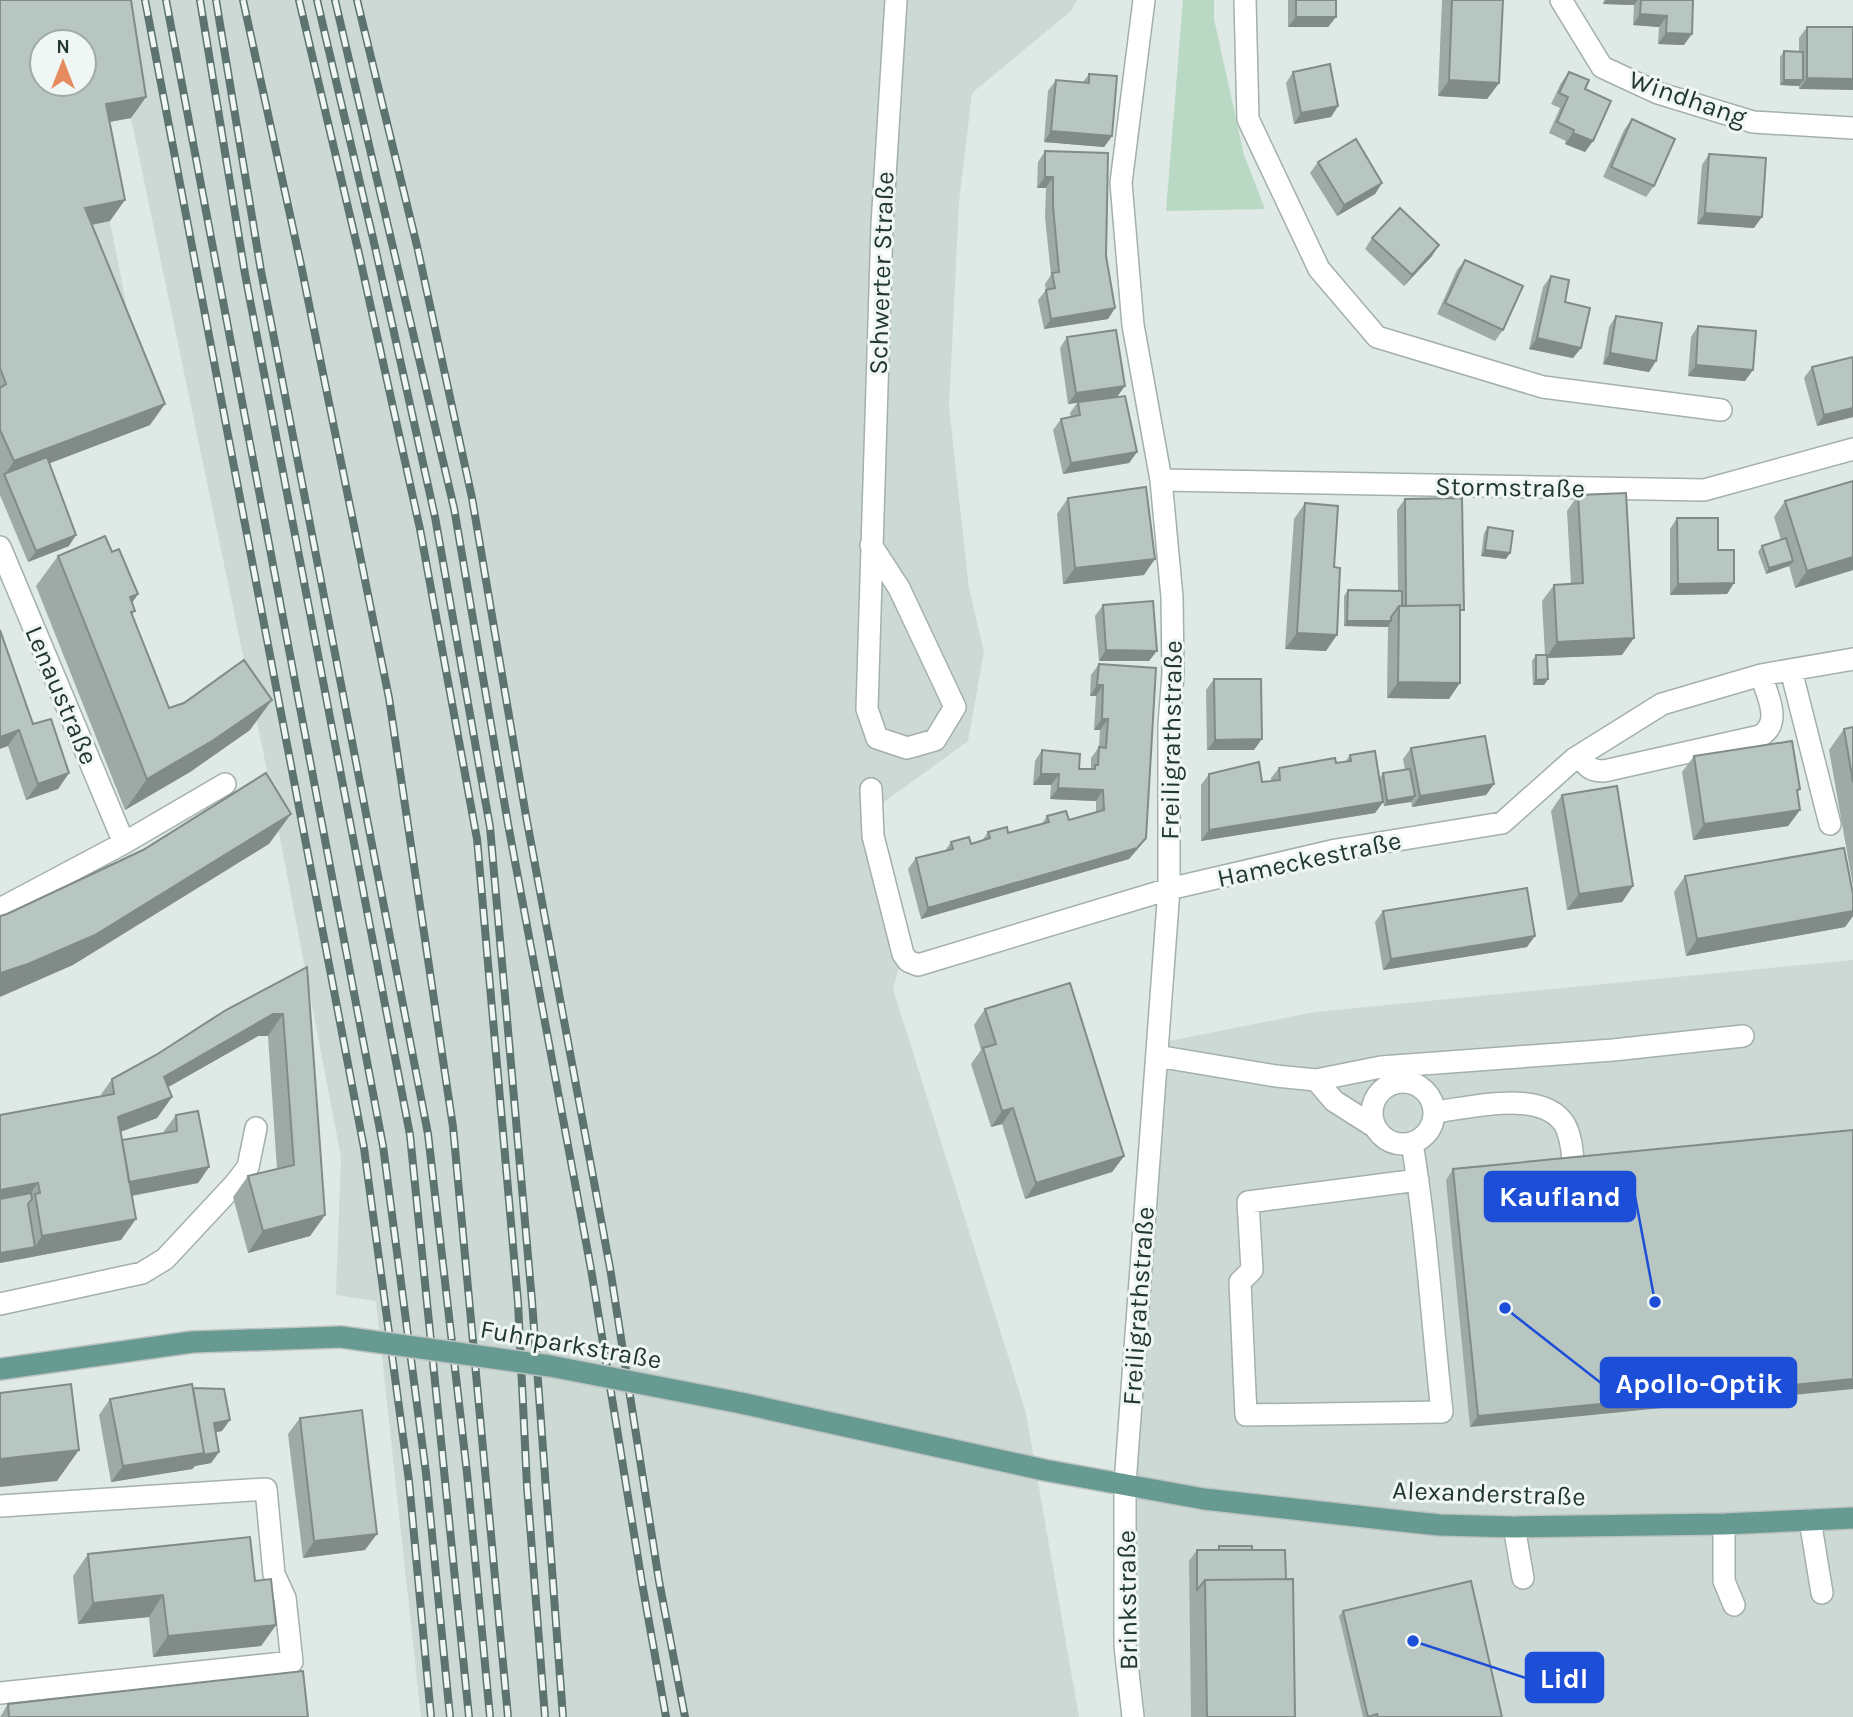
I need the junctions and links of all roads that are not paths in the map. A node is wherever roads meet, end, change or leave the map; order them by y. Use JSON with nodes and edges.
{"nodes":[{"id":1,"x":896,"y":0,"type":"edge"},
{"id":2,"x":1143,"y":0,"type":"edge"},
{"id":3,"x":1245,"y":0,"type":"edge"},
{"id":4,"x":1561,"y":0,"type":"edge"},
{"id":5,"x":1853,"y":128,"type":"edge"},
{"id":6,"x":1721,"y":410,"type":"dead end"},
{"id":7,"x":1853,"y":450,"type":"edge"},
{"id":8,"x":1161,"y":480,"type":"junction"},
{"id":9,"x":872,"y":545,"type":"junction"},
{"id":10,"x":0,"y":547,"type":"edge"},
{"id":11,"x":1853,"y":659,"type":"edge"},
{"id":12,"x":1791,"y":670,"type":"junction"},
{"id":13,"x":1761,"y":675,"type":"junction"},
{"id":14,"x":1580,"y":755,"type":"junction"},
{"id":15,"x":225,"y":784,"type":"dead end"},
{"id":16,"x":872,"y":789,"type":"dead end"},
{"id":17,"x":1830,"y":824,"type":"dead end"},
{"id":18,"x":124,"y":843,"type":"junction"},
{"id":19,"x":1169,"y":889,"type":"junction"},
{"id":20,"x":0,"y":909,"type":"edge"},
{"id":21,"x":1743,"y":1036,"type":"dead end"},
{"id":22,"x":1157,"y":1056,"type":"junction"},
{"id":23,"x":1454,"y":1060,"type":"junction"},
{"id":24,"x":1387,"y":1075,"type":"junction"},
{"id":25,"x":1316,"y":1080,"type":"junction"},
{"id":26,"x":1420,"y":1087,"type":"junction"},
{"id":27,"x":1435,"y":1112,"type":"junction"},
{"id":28,"x":1375,"y":1127,"type":"junction"},
{"id":29,"x":256,"y":1128,"type":"dead end"},
{"id":30,"x":1412,"y":1143,"type":"junction"},
{"id":31,"x":1574,"y":1168,"type":"edge"},
{"id":32,"x":1418,"y":1180,"type":"junction"},
{"id":33,"x":0,"y":1304,"type":"edge"},
{"id":34,"x":0,"y":1370,"type":"edge"},
{"id":35,"x":1125,"y":1484,"type":"junction"},
{"id":36,"x":0,"y":1506,"type":"edge"},
{"id":37,"x":1853,"y":1518,"type":"edge"},
{"id":38,"x":1810,"y":1520,"type":"junction"},
{"id":39,"x":1724,"y":1524,"type":"junction"},
{"id":40,"x":1514,"y":1527,"type":"junction"},
{"id":41,"x":1523,"y":1578,"type":"dead end"},
{"id":42,"x":1822,"y":1593,"type":"dead end"},
{"id":43,"x":1734,"y":1605,"type":"dead end"},
{"id":44,"x":0,"y":1693,"type":"edge"},
{"id":45,"x":1133,"y":1717,"type":"edge"}],
"edges":[{"from":1,"to":9,"type":"street","name":"Schwerter Straße"},
{"from":2,"to":8,"type":"street","name":"Freiligrathstraße"},
{"from":3,"to":6,"type":"street"},
{"from":4,"to":5,"type":"street","name":"Windhang"},
{"from":7,"to":8,"type":"street","name":"Stormstraße"},
{"from":8,"to":19,"type":"street","name":"Freiligrathstraße"},
{"from":9,"to":9,"type":"street","name":"Schwerter Straße"},
{"from":10,"to":18,"type":"street","name":"Lenaustraße"},
{"from":11,"to":12,"type":"street","name":"Hameckestraße"},
{"from":12,"to":13,"type":"street","name":"Hameckestraße"},
{"from":12,"to":17,"type":"street"},
{"from":13,"to":14,"type":"street","name":"Hameckestraße"},
{"from":13,"to":14,"type":"street"},
{"from":14,"to":19,"type":"street","name":"Hameckestraße"},
{"from":15,"to":18,"type":"street"},
{"from":16,"to":19,"type":"street","name":"Hameckestraße"},
{"from":18,"to":20,"type":"street"},
{"from":19,"to":22,"type":"street","name":"Freiligrathstraße"},
{"from":21,"to":23,"type":"street"},
{"from":22,"to":25,"type":"street"},
{"from":22,"to":35,"type":"street","name":"Freiligrathstraße"},
{"from":23,"to":24,"type":"street"},
{"from":23,"to":26,"type":"street"},
{"from":24,"to":25,"type":"street"},
{"from":24,"to":26,"type":"street"},
{"from":24,"to":28,"type":"street"},
{"from":25,"to":28,"type":"street"},
{"from":26,"to":27,"type":"street"},
{"from":27,"to":30,"type":"street"},
{"from":27,"to":31,"type":"street"},
{"from":28,"to":30,"type":"street"},
{"from":29,"to":33,"type":"street"},
{"from":30,"to":32,"type":"street"},
{"from":32,"to":32,"type":"street"},
{"from":34,"to":35,"type":"main road","name":"Fuhrparkstraße","bridge":true},
{"from":35,"to":40,"type":"main road","name":"Alexanderstraße"},
{"from":35,"to":45,"type":"street","name":"Brinkstraße"},
{"from":36,"to":44,"type":"street"},
{"from":37,"to":38,"type":"main road","name":"Alexanderstraße"},
{"from":38,"to":39,"type":"main road","name":"Alexanderstraße"},
{"from":38,"to":42,"type":"street"},
{"from":39,"to":40,"type":"main road","name":"Alexanderstraße"},
{"from":39,"to":43,"type":"street"},
{"from":40,"to":41,"type":"street"}]}
